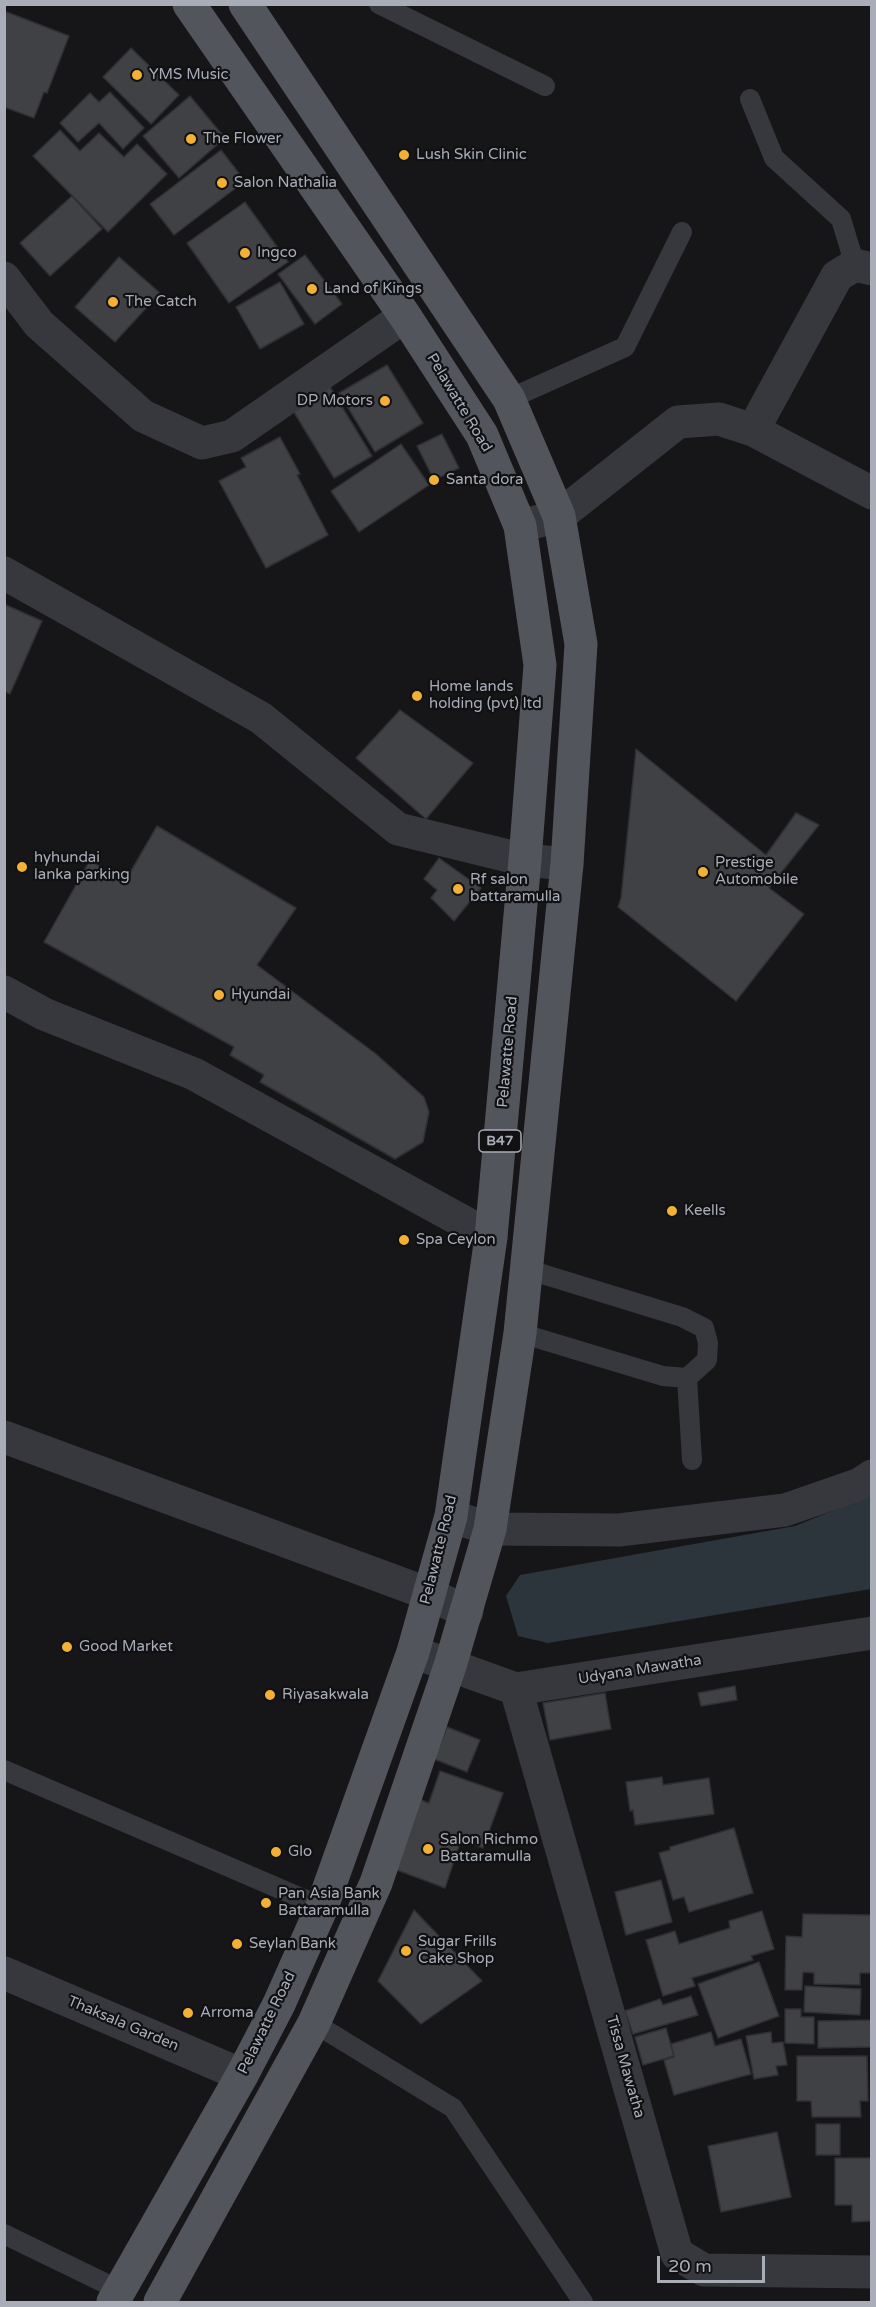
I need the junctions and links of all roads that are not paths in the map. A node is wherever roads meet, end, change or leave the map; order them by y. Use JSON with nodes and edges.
{"nodes":[{"id":1,"x":189,"y":4,"type":"edge"},
{"id":2,"x":245,"y":4,"type":"edge"},
{"id":3,"x":379,"y":4,"type":"edge"},
{"id":4,"x":545,"y":86,"type":"dead end"},
{"id":5,"x":750,"y":99,"type":"dead end"},
{"id":6,"x":682,"y":232,"type":"dead end"},
{"id":7,"x":863,"y":267,"type":"edge"},
{"id":8,"x":4,"y":278,"type":"edge"},
{"id":9,"x":405,"y":316,"type":"junction"},
{"id":10,"x":509,"y":399,"type":"junction"},
{"id":11,"x":753,"y":430,"type":"junction"},
{"id":12,"x":872,"y":493,"type":"edge"},
{"id":13,"x":559,"y":516,"type":"junction"},
{"id":14,"x":520,"y":525,"type":"junction"},
{"id":15,"x":4,"y":573,"type":"edge"},
{"id":16,"x":525,"y":860,"type":"junction"},
{"id":17,"x":567,"y":864,"type":"junction"},
{"id":18,"x":4,"y":992,"type":"edge"},
{"id":19,"x":491,"y":1237,"type":"junction"},
{"id":20,"x":526,"y":1269,"type":"junction"},
{"id":21,"x":520,"y":1333,"type":"junction"},
{"id":22,"x":687,"y":1378,"type":"junction"},
{"id":23,"x":4,"y":1437,"type":"edge"},
{"id":24,"x":692,"y":1460,"type":"dead end"},
{"id":25,"x":872,"y":1476,"type":"edge"},
{"id":26,"x":451,"y":1516,"type":"junction"},
{"id":27,"x":490,"y":1529,"type":"junction"},
{"id":28,"x":429,"y":1594,"type":"junction"},
{"id":29,"x":467,"y":1612,"type":"junction"},
{"id":30,"x":872,"y":1633,"type":"edge"},
{"id":31,"x":413,"y":1652,"type":"junction"},
{"id":32,"x":450,"y":1666,"type":"junction"},
{"id":33,"x":516,"y":1689,"type":"junction"},
{"id":34,"x":4,"y":1770,"type":"edge"},
{"id":35,"x":322,"y":1907,"type":"junction"},
{"id":36,"x":4,"y":1973,"type":"edge"},
{"id":37,"x":314,"y":2023,"type":"junction"},
{"id":38,"x":242,"y":2075,"type":"junction"},
{"id":39,"x":4,"y":2234,"type":"edge"},
{"id":40,"x":872,"y":2272,"type":"edge"},
{"id":41,"x":116,"y":2296,"type":"edge"},
{"id":42,"x":160,"y":2302,"type":"edge"},
{"id":43,"x":583,"y":2302,"type":"edge"}],
"edges":[{"from":1,"to":9,"type":"main road","name":"Pelawatte Road","number":"B47"},
{"from":2,"to":10,"type":"main road","number":"B47"},
{"from":3,"to":4,"type":"lane"},
{"from":5,"to":7,"type":"lane"},
{"from":6,"to":10,"type":"lane"},
{"from":7,"to":11,"type":"street"},
{"from":8,"to":9,"type":"street"},
{"from":9,"to":14,"type":"main road","name":"Pelawatte Road","number":"B47"},
{"from":10,"to":13,"type":"main road","number":"B47"},
{"from":11,"to":12,"type":"street"},
{"from":11,"to":13,"type":"street"},
{"from":13,"to":14,"type":"street"},
{"from":13,"to":17,"type":"main road","number":"B47"},
{"from":14,"to":16,"type":"main road","name":"Pelawatte Road","number":"B47"},
{"from":15,"to":16,"type":"street"},
{"from":16,"to":17,"type":"street"},
{"from":16,"to":19,"type":"main road","name":"Pelawatte Road","number":"B47"},
{"from":17,"to":20,"type":"main road","number":"B47"},
{"from":18,"to":19,"type":"street"},
{"from":19,"to":26,"type":"main road","name":"Pelawatte Road","number":"B47"},
{"from":20,"to":21,"type":"main road","number":"B47"},
{"from":20,"to":22,"type":"lane"},
{"from":21,"to":22,"type":"lane"},
{"from":21,"to":27,"type":"main road","number":"B47"},
{"from":22,"to":24,"type":"lane"},
{"from":23,"to":28,"type":"street"},
{"from":25,"to":27,"type":"street"},
{"from":26,"to":27,"type":"street"},
{"from":26,"to":28,"type":"main road","name":"Pelawatte Road","number":"B47"},
{"from":27,"to":29,"type":"main road","number":"B47"},
{"from":28,"to":29,"type":"street"},
{"from":28,"to":31,"type":"main road","name":"Pelawatte Road","number":"B47"},
{"from":29,"to":32,"type":"main road","number":"B47"},
{"from":30,"to":33,"type":"street","name":"Udyana Mawatha"},
{"from":31,"to":32,"type":"street","name":"Udyana Mawatha"},
{"from":31,"to":35,"type":"main road","name":"Pelawatte Road","number":"B47"},
{"from":32,"to":33,"type":"street","name":"Udyana Mawatha"},
{"from":32,"to":37,"type":"main road","number":"B47"},
{"from":33,"to":40,"type":"street","name":"Tissa Mawatha"},
{"from":34,"to":35,"type":"lane"},
{"from":35,"to":38,"type":"main road","name":"Pelawatte Road","number":"B47"},
{"from":36,"to":38,"type":"street","name":"Thaksala Garden"},
{"from":37,"to":42,"type":"main road","number":"B47"},
{"from":37,"to":43,"type":"lane"},
{"from":38,"to":41,"type":"main road","name":"Pelawatte Road","number":"B47"},
{"from":39,"to":41,"type":"lane"}]}
